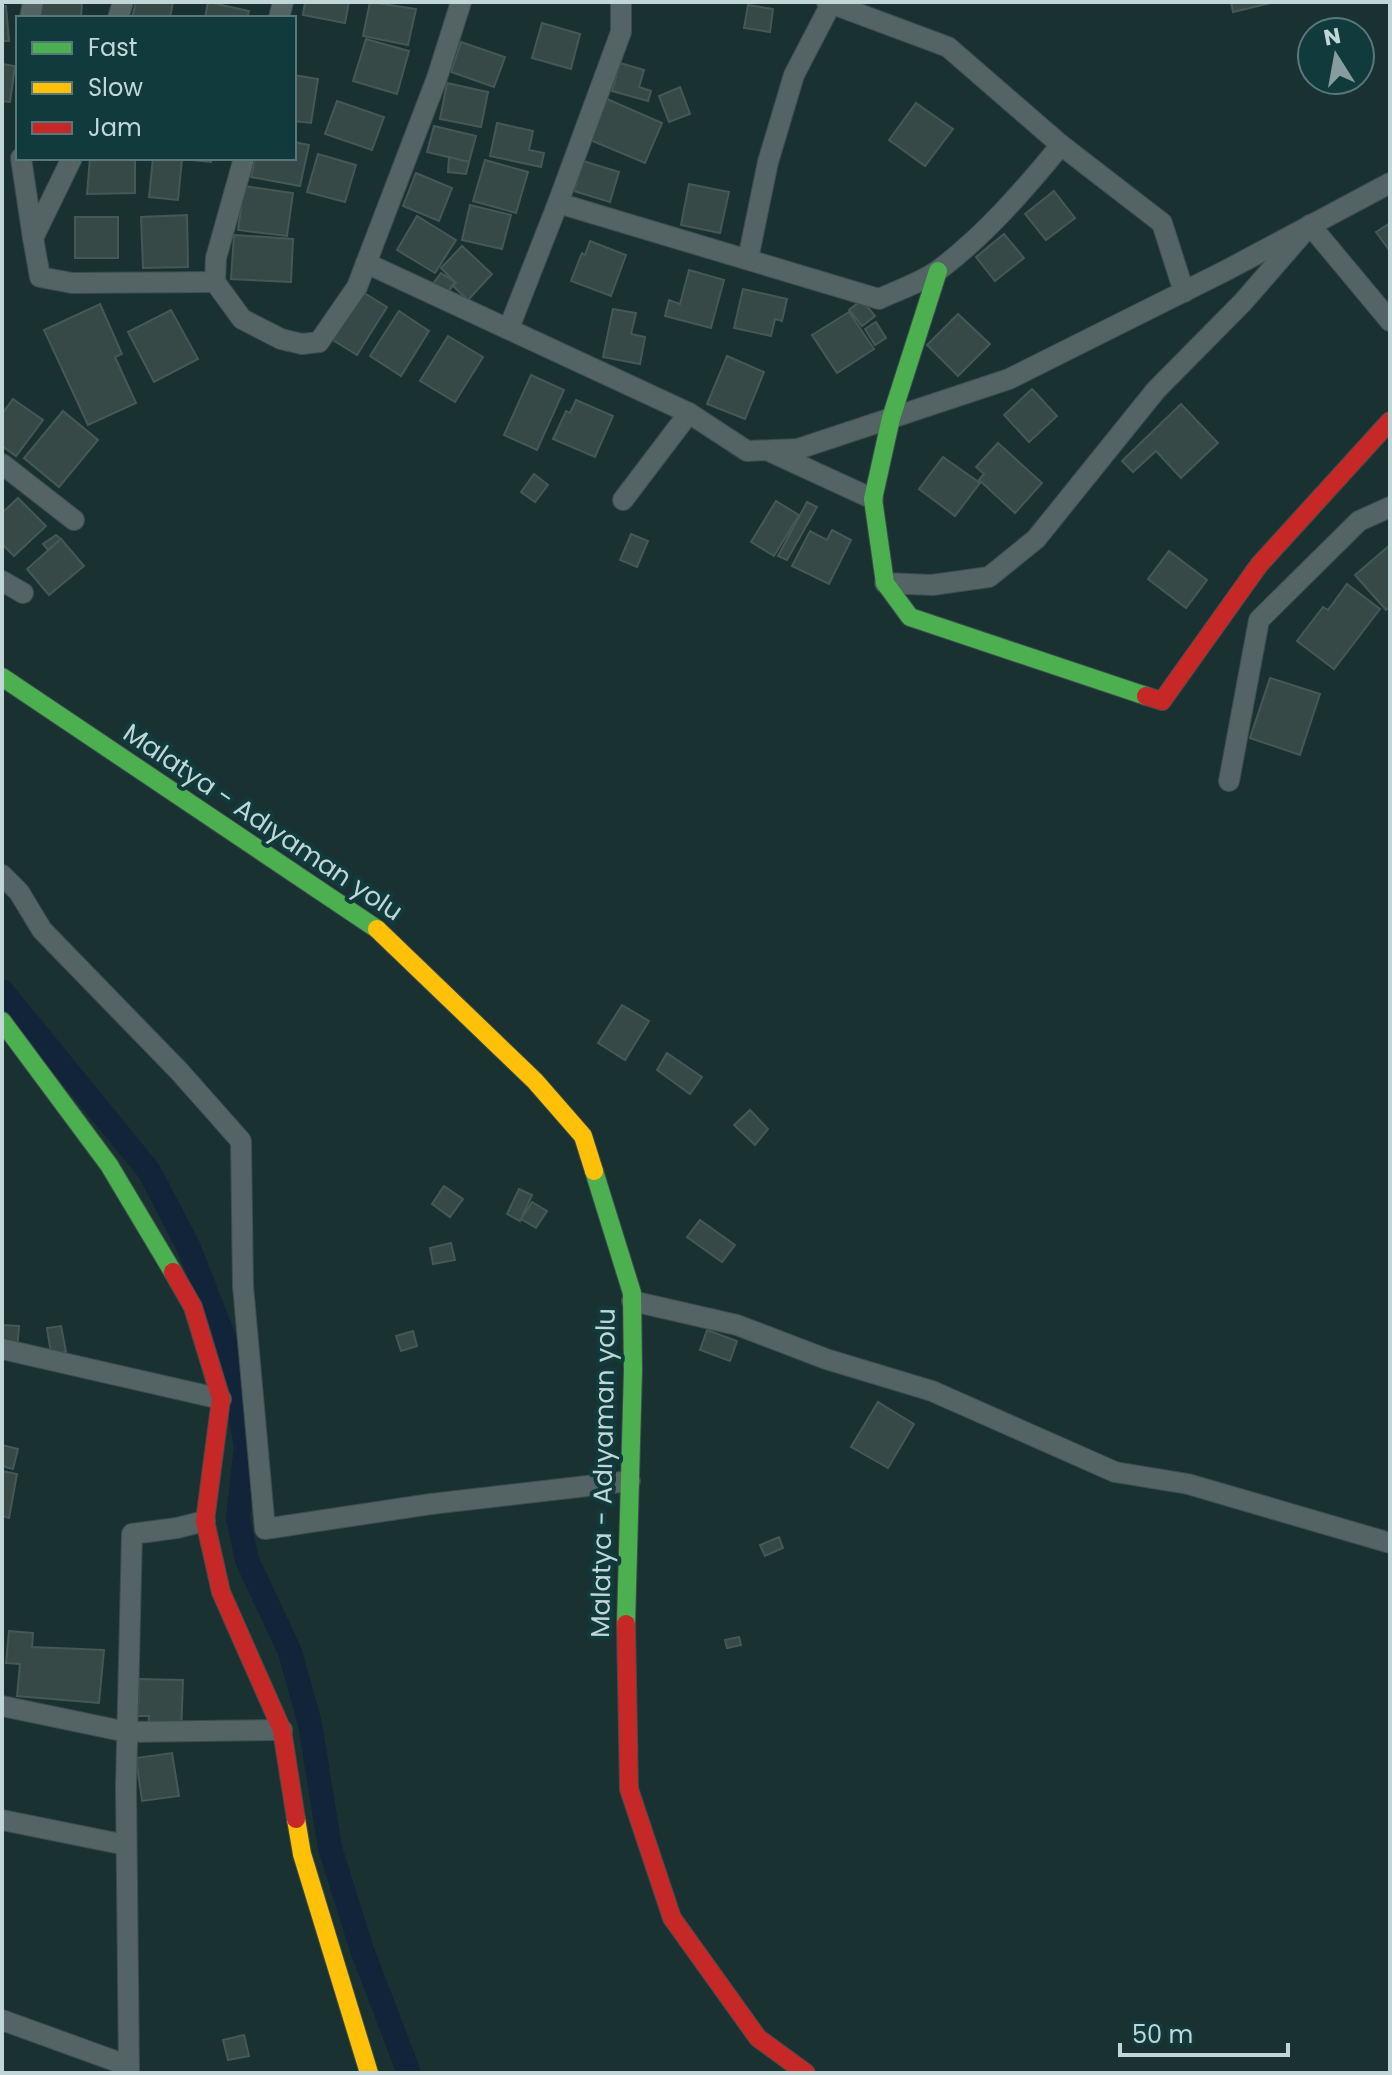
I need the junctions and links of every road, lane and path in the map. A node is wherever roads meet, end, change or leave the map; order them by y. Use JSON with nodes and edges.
{"nodes":[{"id":1,"x":461,"y":2,"type":"edge"},
{"id":2,"x":621,"y":2,"type":"edge"},
{"id":3,"x":830,"y":3,"type":"edge"},
{"id":4,"x":1061,"y":145,"type":"junction"},
{"id":5,"x":21,"y":160,"type":"edge"},
{"id":6,"x":71,"y":160,"type":"edge"},
{"id":7,"x":243,"y":160,"type":"edge"},
{"id":8,"x":1390,"y":183,"type":"edge"},
{"id":9,"x":558,"y":203,"type":"junction"},
{"id":10,"x":1310,"y":225,"type":"junction"},
{"id":11,"x":33,"y":238,"type":"junction"},
{"id":12,"x":748,"y":259,"type":"junction"},
{"id":13,"x":366,"y":263,"type":"junction"},
{"id":14,"x":938,"y":271,"type":"junction"},
{"id":15,"x":215,"y":282,"type":"junction"},
{"id":16,"x":1184,"y":292,"type":"junction"},
{"id":17,"x":1390,"y":321,"type":"edge"},
{"id":18,"x":509,"y":328,"type":"junction"},
{"id":19,"x":689,"y":413,"type":"junction"},
{"id":20,"x":891,"y":418,"type":"junction"},
{"id":21,"x":1390,"y":421,"type":"edge"},
{"id":22,"x":767,"y":450,"type":"junction"},
{"id":23,"x":2,"y":464,"type":"edge"},
{"id":24,"x":873,"y":499,"type":"junction"},
{"id":25,"x":623,"y":500,"type":"dead end"},
{"id":26,"x":1390,"y":507,"type":"edge"},
{"id":27,"x":74,"y":520,"type":"dead end"},
{"id":28,"x":2,"y":581,"type":"edge"},
{"id":29,"x":885,"y":583,"type":"junction"},
{"id":30,"x":23,"y":593,"type":"dead end"},
{"id":31,"x":2,"y":677,"type":"edge"},
{"id":32,"x":1229,"y":781,"type":"dead end"},
{"id":33,"x":2,"y":875,"type":"edge"},
{"id":34,"x":2,"y":1021,"type":"edge"},
{"id":35,"x":632,"y":1301,"type":"junction"},
{"id":36,"x":2,"y":1349,"type":"edge"},
{"id":37,"x":221,"y":1399,"type":"junction"},
{"id":38,"x":630,"y":1481,"type":"junction"},
{"id":39,"x":205,"y":1521,"type":"junction"},
{"id":40,"x":1390,"y":1543,"type":"edge"},
{"id":41,"x":2,"y":1706,"type":"edge"},
{"id":42,"x":282,"y":1730,"type":"junction"},
{"id":43,"x":127,"y":1732,"type":"junction"},
{"id":44,"x":2,"y":1820,"type":"edge"},
{"id":45,"x":126,"y":1845,"type":"junction"},
{"id":46,"x":2,"y":2020,"type":"edge"},
{"id":47,"x":129,"y":2070,"type":"edge"},
{"id":48,"x":369,"y":2073,"type":"edge"},
{"id":49,"x":806,"y":2073,"type":"edge"}],
"edges":[{"from":1,"to":13,"type":"street"},
{"from":2,"to":9,"type":"street"},
{"from":3,"to":4,"type":"street"},
{"from":3,"to":12,"type":"street"},
{"from":4,"to":14,"type":"street"},
{"from":4,"to":16,"type":"street"},
{"from":5,"to":11,"type":"street"},
{"from":6,"to":11,"type":"street"},
{"from":7,"to":15,"type":"street"},
{"from":8,"to":10,"type":"street"},
{"from":9,"to":12,"type":"street"},
{"from":9,"to":18,"type":"street"},
{"from":10,"to":16,"type":"street"},
{"from":10,"to":17,"type":"street"},
{"from":10,"to":29,"type":"street"},
{"from":11,"to":15,"type":"street"},
{"from":12,"to":14,"type":"street"},
{"from":13,"to":15,"type":"street"},
{"from":13,"to":18,"type":"street"},
{"from":14,"to":20,"type":"street"},
{"from":16,"to":20,"type":"street"},
{"from":18,"to":19,"type":"street"},
{"from":19,"to":22,"type":"street"},
{"from":19,"to":25,"type":"street"},
{"from":20,"to":22,"type":"street"},
{"from":20,"to":24,"type":"street"},
{"from":21,"to":29,"type":"street"},
{"from":22,"to":24,"type":"street"},
{"from":23,"to":27,"type":"street"},
{"from":24,"to":29,"type":"street"},
{"from":26,"to":32,"type":"street"},
{"from":28,"to":30,"type":"street"},
{"from":31,"to":35,"type":"street","name":"Malatya - Adıyaman yolu"},
{"from":33,"to":38,"type":"street"},
{"from":34,"to":37,"type":"street"},
{"from":35,"to":38,"type":"street","name":"Malatya - Adıyaman yolu"},
{"from":35,"to":40,"type":"street"},
{"from":36,"to":37,"type":"street"},
{"from":37,"to":39,"type":"street"},
{"from":38,"to":49,"type":"street","name":"Malatya - Adıyaman yolu"},
{"from":39,"to":42,"type":"street"},
{"from":39,"to":43,"type":"street"},
{"from":41,"to":43,"type":"street"},
{"from":42,"to":43,"type":"street"},
{"from":42,"to":48,"type":"street"},
{"from":43,"to":45,"type":"street"},
{"from":44,"to":45,"type":"street"},
{"from":45,"to":47,"type":"street"},
{"from":46,"to":47,"type":"street"}]}
